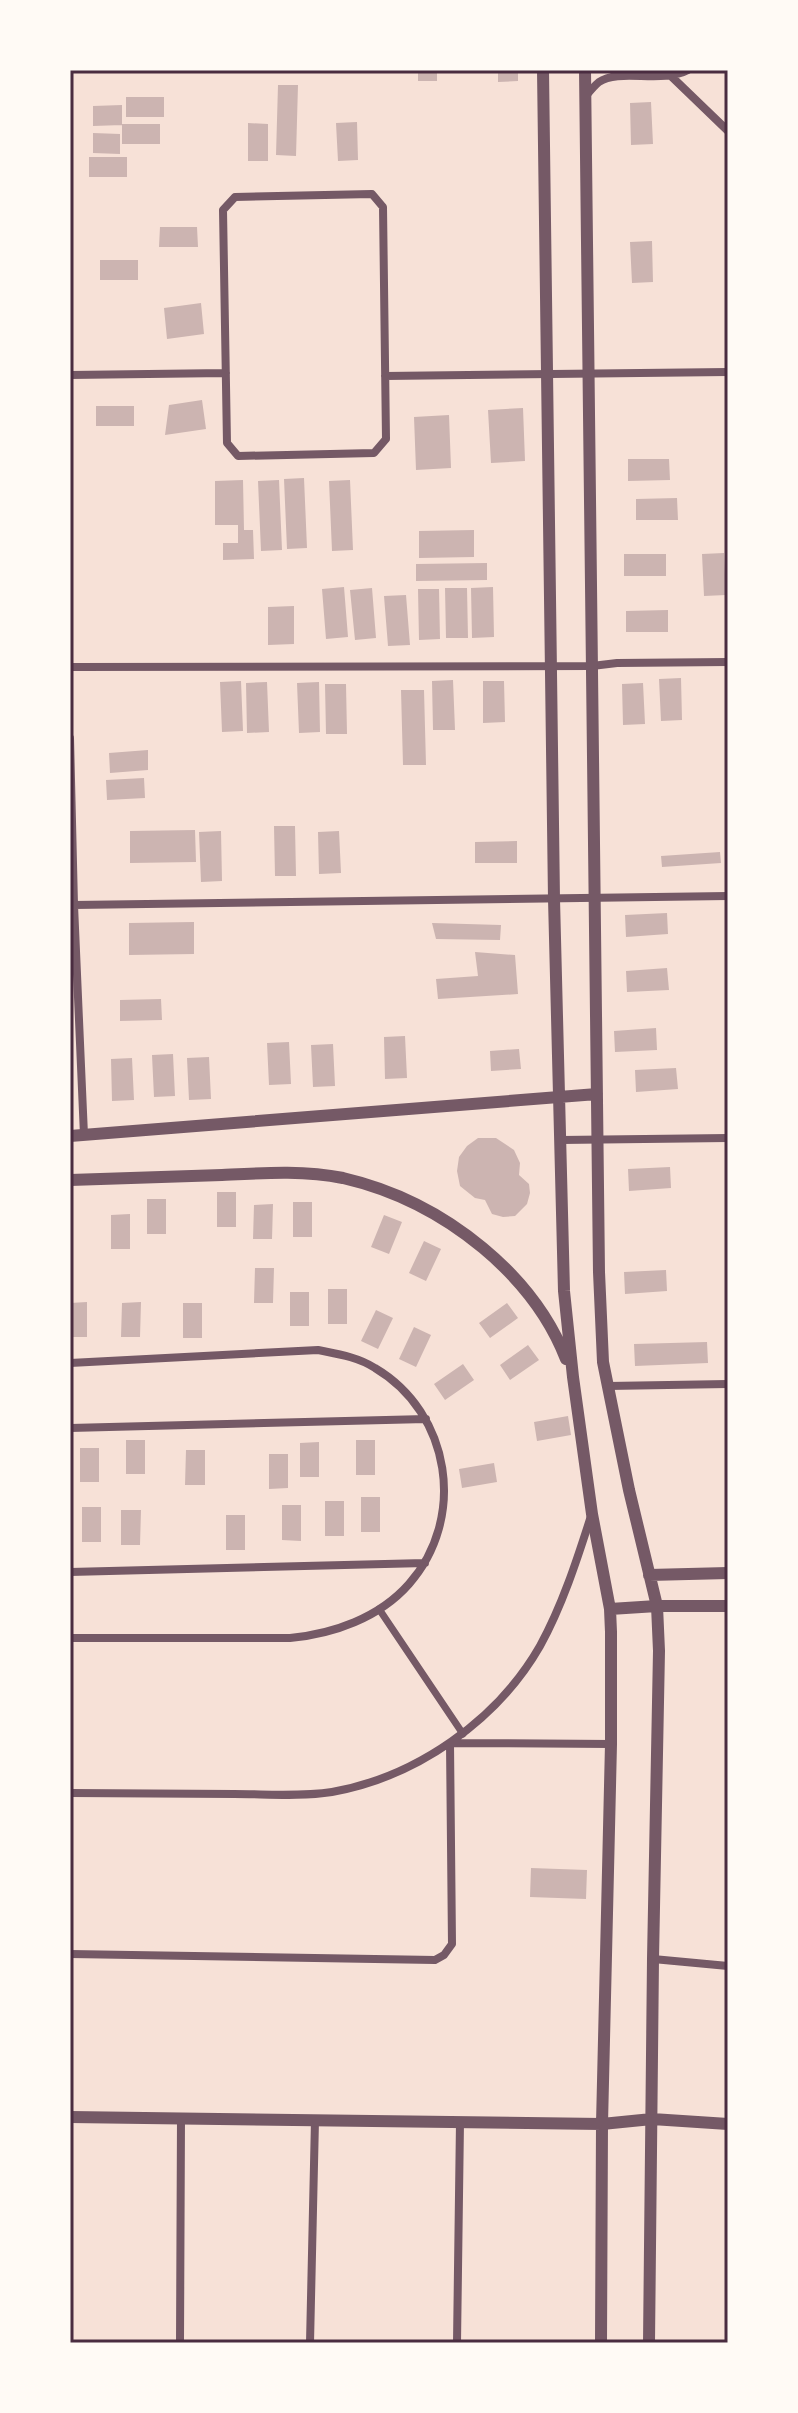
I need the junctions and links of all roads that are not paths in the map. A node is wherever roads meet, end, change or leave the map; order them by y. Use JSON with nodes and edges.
{"nodes":[{"id":1,"x":543,"y":70,"type":"edge"},
{"id":2,"x":585,"y":70,"type":"edge"},
{"id":3,"x":688,"y":70,"type":"edge"},
{"id":4,"x":672,"y":77,"type":"junction"},
{"id":5,"x":585,"y":97,"type":"junction"},
{"id":6,"x":728,"y":131,"type":"edge"},
{"id":7,"x":728,"y":372,"type":"edge"},
{"id":8,"x":226,"y":373,"type":"junction"},
{"id":9,"x":547,"y":374,"type":"junction"},
{"id":10,"x":587,"y":374,"type":"junction"},
{"id":11,"x":70,"y":375,"type":"edge"},
{"id":12,"x":385,"y":376,"type":"junction"},
{"id":13,"x":728,"y":662,"type":"edge"},
{"id":14,"x":551,"y":665,"type":"junction"},
{"id":15,"x":592,"y":666,"type":"junction"},
{"id":16,"x":70,"y":667,"type":"edge"},
{"id":17,"x":70,"y":738,"type":"edge"},
{"id":18,"x":728,"y":896,"type":"edge"},
{"id":19,"x":594,"y":898,"type":"junction"},
{"id":20,"x":554,"y":899,"type":"junction"},
{"id":21,"x":74,"y":905,"type":"junction"},
{"id":22,"x":597,"y":1094,"type":"junction"},
{"id":23,"x":558,"y":1096,"type":"junction"},
{"id":24,"x":84,"y":1135,"type":"junction"},
{"id":25,"x":70,"y":1136,"type":"edge"},
{"id":26,"x":728,"y":1138,"type":"edge"},
{"id":27,"x":561,"y":1140,"type":"junction"},
{"id":28,"x":598,"y":1140,"type":"junction"},
{"id":29,"x":70,"y":1180,"type":"edge"},
{"id":30,"x":70,"y":1363,"type":"edge"},
{"id":31,"x":573,"y":1377,"type":"junction"},
{"id":32,"x":728,"y":1384,"type":"edge"},
{"id":33,"x":608,"y":1386,"type":"junction"},
{"id":34,"x":426,"y":1419,"type":"junction"},
{"id":35,"x":70,"y":1428,"type":"edge"},
{"id":36,"x":592,"y":1514,"type":"junction"},
{"id":37,"x":425,"y":1563,"type":"junction"},
{"id":38,"x":70,"y":1572,"type":"edge"},
{"id":39,"x":728,"y":1573,"type":"edge"},
{"id":40,"x":649,"y":1575,"type":"junction"},
{"id":41,"x":657,"y":1606,"type":"junction"},
{"id":42,"x":728,"y":1606,"type":"edge"},
{"id":43,"x":379,"y":1609,"type":"junction"},
{"id":44,"x":610,"y":1609,"type":"junction"},
{"id":45,"x":70,"y":1638,"type":"edge"},
{"id":46,"x":463,"y":1734,"type":"junction"},
{"id":47,"x":450,"y":1743,"type":"junction"},
{"id":48,"x":611,"y":1744,"type":"junction"},
{"id":49,"x":70,"y":1793,"type":"edge"},
{"id":50,"x":70,"y":1954,"type":"edge"},
{"id":51,"x":653,"y":1959,"type":"junction"},
{"id":52,"x":728,"y":1966,"type":"edge"},
{"id":53,"x":70,"y":2117,"type":"edge"},
{"id":54,"x":181,"y":2118,"type":"junction"},
{"id":55,"x":652,"y":2119,"type":"junction"},
{"id":56,"x":315,"y":2120,"type":"junction"},
{"id":57,"x":460,"y":2122,"type":"junction"},
{"id":58,"x":602,"y":2124,"type":"junction"},
{"id":59,"x":728,"y":2124,"type":"edge"},
{"id":60,"x":180,"y":2343,"type":"edge"},
{"id":61,"x":310,"y":2343,"type":"edge"},
{"id":62,"x":457,"y":2343,"type":"edge"},
{"id":63,"x":601,"y":2343,"type":"edge"},
{"id":64,"x":649,"y":2343,"type":"edge"}],
"edges":[{"from":1,"to":9,"type":"street"},
{"from":2,"to":5,"type":"street"},
{"from":3,"to":4,"type":"street"},
{"from":4,"to":5,"type":"street"},
{"from":4,"to":6,"type":"street"},
{"from":5,"to":10,"type":"street"},
{"from":7,"to":10,"type":"street"},
{"from":8,"to":11,"type":"street"},
{"from":8,"to":12,"type":"street"},
{"from":8,"to":12,"type":"street"},
{"from":9,"to":10,"type":"street"},
{"from":9,"to":12,"type":"street"},
{"from":9,"to":14,"type":"street"},
{"from":10,"to":15,"type":"street"},
{"from":13,"to":15,"type":"street"},
{"from":14,"to":15,"type":"street"},
{"from":14,"to":16,"type":"street"},
{"from":14,"to":20,"type":"street"},
{"from":15,"to":19,"type":"street"},
{"from":17,"to":21,"type":"street"},
{"from":18,"to":19,"type":"street"},
{"from":19,"to":20,"type":"street"},
{"from":19,"to":22,"type":"street"},
{"from":20,"to":21,"type":"street"},
{"from":20,"to":23,"type":"street"},
{"from":21,"to":24,"type":"street"},
{"from":22,"to":23,"type":"street"},
{"from":22,"to":28,"type":"street"},
{"from":23,"to":24,"type":"street"},
{"from":23,"to":27,"type":"street"},
{"from":24,"to":25,"type":"street"},
{"from":26,"to":28,"type":"street"},
{"from":27,"to":28,"type":"street"},
{"from":27,"to":31,"type":"street"},
{"from":28,"to":33,"type":"street"},
{"from":29,"to":31,"type":"street"},
{"from":30,"to":34,"type":"street"},
{"from":31,"to":36,"type":"street"},
{"from":32,"to":33,"type":"street"},
{"from":33,"to":40,"type":"street"},
{"from":34,"to":35,"type":"street"},
{"from":34,"to":37,"type":"street"},
{"from":36,"to":44,"type":"street"},
{"from":36,"to":46,"type":"street"},
{"from":37,"to":38,"type":"street"},
{"from":37,"to":43,"type":"street"},
{"from":39,"to":40,"type":"street"},
{"from":40,"to":41,"type":"street"},
{"from":41,"to":42,"type":"street"},
{"from":41,"to":44,"type":"street"},
{"from":41,"to":51,"type":"street"},
{"from":43,"to":45,"type":"street"},
{"from":43,"to":46,"type":"street"},
{"from":44,"to":48,"type":"street"},
{"from":46,"to":47,"type":"street"},
{"from":47,"to":48,"type":"street"},
{"from":47,"to":49,"type":"street"},
{"from":47,"to":50,"type":"street"},
{"from":48,"to":58,"type":"street"},
{"from":51,"to":52,"type":"street"},
{"from":51,"to":55,"type":"street"},
{"from":53,"to":54,"type":"street"},
{"from":54,"to":56,"type":"street"},
{"from":54,"to":60,"type":"street"},
{"from":55,"to":58,"type":"street"},
{"from":55,"to":59,"type":"street"},
{"from":55,"to":64,"type":"street"},
{"from":56,"to":57,"type":"street"},
{"from":56,"to":61,"type":"street"},
{"from":57,"to":58,"type":"street"},
{"from":57,"to":62,"type":"street"},
{"from":58,"to":63,"type":"street"}]}
